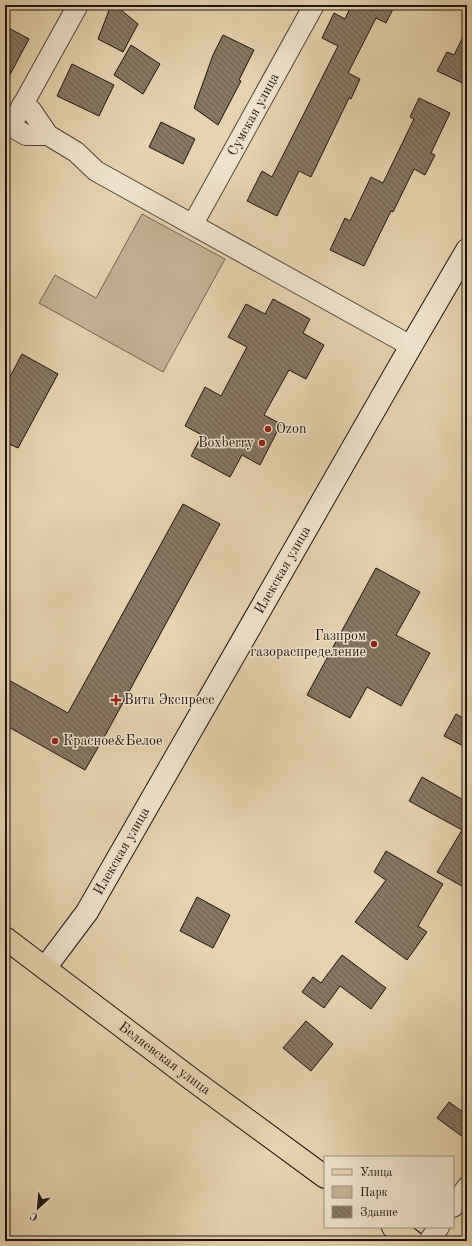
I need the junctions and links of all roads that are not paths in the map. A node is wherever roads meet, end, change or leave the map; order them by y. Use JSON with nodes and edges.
{"nodes":[{"id":1,"x":78,"y":5,"type":"edge"},
{"id":2,"x":314,"y":5,"type":"edge"},
{"id":3,"x":22,"y":105,"type":"junction"},
{"id":4,"x":8,"y":125,"type":"edge"},
{"id":5,"x":48,"y":135,"type":"junction"},
{"id":6,"x":193,"y":224,"type":"junction"},
{"id":7,"x":467,"y":250,"type":"edge"},
{"id":8,"x":410,"y":346,"type":"junction"},
{"id":9,"x":5,"y":938,"type":"edge"},
{"id":10,"x":45,"y":968,"type":"junction"},
{"id":11,"x":324,"y":1176,"type":"edge"},
{"id":12,"x":467,"y":1187,"type":"edge"},
{"id":13,"x":454,"y":1206,"type":"edge"},
{"id":14,"x":394,"y":1228,"type":"edge"},
{"id":15,"x":438,"y":1228,"type":"edge"},
{"id":16,"x":412,"y":1241,"type":"edge"},
{"id":17,"x":429,"y":1241,"type":"edge"}],
"edges":[{"from":1,"to":3,"type":"street"},
{"from":2,"to":6,"type":"street","name":"Сумская улица"},
{"from":3,"to":4,"type":"street"},
{"from":3,"to":5,"type":"street"},
{"from":4,"to":5,"type":"street"},
{"from":5,"to":6,"type":"street"},
{"from":6,"to":8,"type":"street"},
{"from":7,"to":8,"type":"street","name":"Илекская улица"},
{"from":8,"to":10,"type":"street","name":"Илекская улица"},
{"from":9,"to":10,"type":"main road","name":"Беляевская улица"},
{"from":10,"to":11,"type":"main road","name":"Беляевская улица"},
{"from":12,"to":13,"type":"street"},
{"from":14,"to":16,"type":"main road"},
{"from":15,"to":17,"type":"street"}]}
